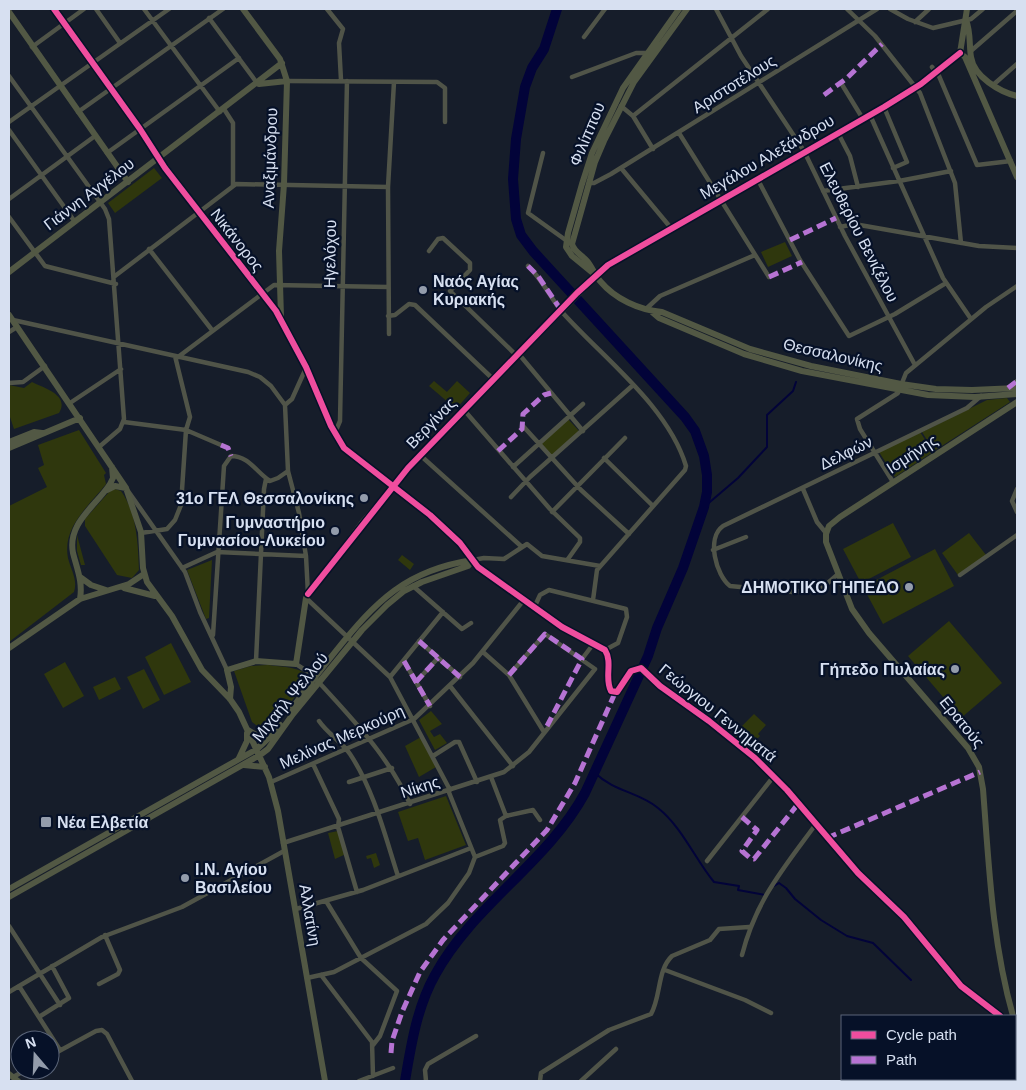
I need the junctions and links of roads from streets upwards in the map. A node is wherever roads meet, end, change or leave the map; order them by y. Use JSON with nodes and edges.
{"nodes":[{"id":1,"x":54,"y":9,"type":"edge"},
{"id":2,"x":84,"y":9,"type":"edge"},
{"id":3,"x":96,"y":9,"type":"edge"},
{"id":4,"x":144,"y":9,"type":"edge"},
{"id":5,"x":169,"y":9,"type":"edge"},
{"id":6,"x":223,"y":9,"type":"edge"},
{"id":7,"x":243,"y":9,"type":"edge"},
{"id":8,"x":327,"y":9,"type":"edge"},
{"id":9,"x":605,"y":9,"type":"edge"},
{"id":10,"x":679,"y":9,"type":"edge"},
{"id":11,"x":687,"y":9,"type":"edge"},
{"id":12,"x":716,"y":9,"type":"edge"},
{"id":13,"x":768,"y":9,"type":"edge"},
{"id":14,"x":847,"y":9,"type":"edge"},
{"id":15,"x":877,"y":9,"type":"edge"},
{"id":16,"x":890,"y":9,"type":"edge"},
{"id":17,"x":930,"y":9,"type":"edge"},
{"id":18,"x":967,"y":9,"type":"edge"},
{"id":19,"x":983,"y":9,"type":"edge"},
{"id":20,"x":9,"y":12,"type":"edge"},
{"id":21,"x":1017,"y":12,"type":"edge"},
{"id":22,"x":210,"y":18,"type":"junction"},
{"id":23,"x":153,"y":20,"type":"junction"},
{"id":24,"x":861,"y":20,"type":"junction"},
{"id":25,"x":966,"y":20,"type":"junction"},
{"id":26,"x":916,"y":22,"type":"junction"},
{"id":27,"x":64,"y":23,"type":"junction"},
{"id":28,"x":584,"y":37,"type":"dead end"},
{"id":29,"x":732,"y":38,"type":"junction"},
{"id":30,"x":120,"y":44,"type":"junction"},
{"id":31,"x":171,"y":46,"type":"junction"},
{"id":32,"x":32,"y":47,"type":"junction"},
{"id":33,"x":967,"y":51,"type":"junction"},
{"id":34,"x":648,"y":53,"type":"junction"},
{"id":35,"x":239,"y":58,"type":"junction"},
{"id":36,"x":92,"y":63,"type":"junction"},
{"id":37,"x":282,"y":64,"type":"junction"},
{"id":38,"x":1017,"y":64,"type":"edge"},
{"id":39,"x":934,"y":69,"type":"junction"},
{"id":40,"x":9,"y":76,"type":"edge"},
{"id":41,"x":572,"y":77,"type":"dead end"},
{"id":42,"x":341,"y":80,"type":"junction"},
{"id":43,"x":347,"y":80,"type":"junction"},
{"id":44,"x":287,"y":82,"type":"junction"},
{"id":45,"x":394,"y":82,"type":"junction"},
{"id":46,"x":760,"y":83,"type":"junction"},
{"id":47,"x":841,"y":83,"type":"dead end"},
{"id":48,"x":258,"y":84,"type":"junction"},
{"id":49,"x":200,"y":85,"type":"junction"},
{"id":50,"x":993,"y":85,"type":"junction"},
{"id":51,"x":60,"y":86,"type":"junction"},
{"id":52,"x":916,"y":87,"type":"junction"},
{"id":53,"x":111,"y":88,"type":"junction"},
{"id":54,"x":1017,"y":96,"type":"edge"},
{"id":55,"x":30,"y":106,"type":"junction"},
{"id":56,"x":621,"y":106,"type":"junction"},
{"id":57,"x":884,"y":107,"type":"junction"},
{"id":58,"x":222,"y":111,"type":"junction"},
{"id":59,"x":78,"y":112,"type":"junction"},
{"id":60,"x":870,"y":115,"type":"junction"},
{"id":61,"x":633,"y":116,"type":"junction"},
{"id":62,"x":863,"y":119,"type":"junction"},
{"id":63,"x":9,"y":122,"type":"edge"},
{"id":64,"x":445,"y":122,"type":"dead end"},
{"id":65,"x":140,"y":129,"type":"junction"},
{"id":66,"x":9,"y":130,"type":"edge"},
{"id":67,"x":679,"y":133,"type":"junction"},
{"id":68,"x":838,"y":133,"type":"junction"},
{"id":69,"x":95,"y":136,"type":"junction"},
{"id":70,"x":653,"y":149,"type":"junction"},
{"id":71,"x":804,"y":151,"type":"junction"},
{"id":72,"x":107,"y":153,"type":"junction"},
{"id":73,"x":542,"y":153,"type":"dead end"},
{"id":74,"x":66,"y":157,"type":"junction"},
{"id":75,"x":159,"y":158,"type":"junction"},
{"id":76,"x":1011,"y":161,"type":"junction"},
{"id":77,"x":621,"y":168,"type":"junction"},
{"id":78,"x":893,"y":168,"type":"junction"},
{"id":79,"x":593,"y":170,"type":"junction"},
{"id":80,"x":951,"y":171,"type":"junction"},
{"id":81,"x":41,"y":176,"type":"junction"},
{"id":82,"x":1017,"y":177,"type":"edge"},
{"id":83,"x":603,"y":178,"type":"junction"},
{"id":84,"x":757,"y":178,"type":"junction"},
{"id":85,"x":899,"y":181,"type":"junction"},
{"id":86,"x":128,"y":182,"type":"junction"},
{"id":87,"x":589,"y":183,"type":"junction"},
{"id":88,"x":284,"y":184,"type":"junction"},
{"id":89,"x":233,"y":186,"type":"junction"},
{"id":90,"x":344,"y":186,"type":"junction"},
{"id":91,"x":388,"y":187,"type":"junction"},
{"id":92,"x":858,"y":187,"type":"junction"},
{"id":93,"x":823,"y":191,"type":"junction"},
{"id":94,"x":9,"y":199,"type":"edge"},
{"id":95,"x":721,"y":199,"type":"junction"},
{"id":96,"x":100,"y":203,"type":"junction"},
{"id":97,"x":199,"y":212,"type":"junction"},
{"id":98,"x":9,"y":217,"type":"edge"},
{"id":99,"x":75,"y":222,"type":"junction"},
{"id":100,"x":840,"y":227,"type":"junction"},
{"id":101,"x":671,"y":228,"type":"junction"},
{"id":102,"x":924,"y":236,"type":"junction"},
{"id":103,"x":566,"y":241,"type":"junction"},
{"id":104,"x":961,"y":243,"type":"junction"},
{"id":105,"x":1017,"y":248,"type":"edge"},
{"id":106,"x":149,"y":250,"type":"junction"},
{"id":107,"x":429,"y":251,"type":"dead end"},
{"id":108,"x":34,"y":253,"type":"junction"},
{"id":109,"x":755,"y":255,"type":"junction"},
{"id":110,"x":528,"y":266,"type":"dead end"},
{"id":111,"x":9,"y":272,"type":"edge"},
{"id":112,"x":595,"y":275,"type":"junction"},
{"id":113,"x":115,"y":276,"type":"junction"},
{"id":114,"x":769,"y":277,"type":"dead end"},
{"id":115,"x":116,"y":284,"type":"junction"},
{"id":116,"x":279,"y":284,"type":"junction"},
{"id":117,"x":946,"y":284,"type":"junction"},
{"id":118,"x":342,"y":285,"type":"junction"},
{"id":119,"x":585,"y":286,"type":"joint"},
{"id":120,"x":1017,"y":286,"type":"edge"},
{"id":121,"x":388,"y":287,"type":"junction"},
{"id":122,"x":261,"y":292,"type":"junction"},
{"id":123,"x":561,"y":310,"type":"junction"},
{"id":124,"x":649,"y":310,"type":"junction"},
{"id":125,"x":388,"y":316,"type":"junction"},
{"id":126,"x":889,"y":317,"type":"junction"},
{"id":127,"x":11,"y":318,"type":"edge"},
{"id":128,"x":971,"y":319,"type":"junction"},
{"id":129,"x":281,"y":322,"type":"junction"},
{"id":130,"x":17,"y":327,"type":"junction"},
{"id":131,"x":212,"y":330,"type":"junction"},
{"id":132,"x":9,"y":332,"type":"edge"},
{"id":133,"x":389,"y":334,"type":"dead end"},
{"id":134,"x":120,"y":343,"type":"junction"},
{"id":135,"x":517,"y":354,"type":"junction"},
{"id":136,"x":176,"y":356,"type":"junction"},
{"id":137,"x":915,"y":365,"type":"junction"},
{"id":138,"x":45,"y":366,"type":"junction"},
{"id":139,"x":306,"y":367,"type":"junction"},
{"id":140,"x":121,"y":369,"type":"junction"},
{"id":141,"x":493,"y":379,"type":"junction"},
{"id":142,"x":1017,"y":381,"type":"edge"},
{"id":143,"x":9,"y":382,"type":"edge"},
{"id":144,"x":632,"y":386,"type":"junction"},
{"id":145,"x":900,"y":388,"type":"junction"},
{"id":146,"x":1017,"y":388,"type":"edge"},
{"id":147,"x":1008,"y":392,"type":"junction"},
{"id":148,"x":981,"y":393,"type":"junction"},
{"id":149,"x":1017,"y":394,"type":"edge"},
{"id":150,"x":70,"y":403,"type":"junction"},
{"id":151,"x":583,"y":404,"type":"dead end"},
{"id":152,"x":1015,"y":404,"type":"edge"},
{"id":153,"x":285,"y":405,"type":"junction"},
{"id":154,"x":464,"y":410,"type":"junction"},
{"id":155,"x":570,"y":415,"type":"junction"},
{"id":156,"x":80,"y":418,"type":"junction"},
{"id":157,"x":124,"y":422,"type":"junction"},
{"id":158,"x":523,"y":426,"type":"dead end"},
{"id":159,"x":337,"y":428,"type":"dead end"},
{"id":160,"x":187,"y":429,"type":"junction"},
{"id":161,"x":583,"y":430,"type":"junction"},
{"id":162,"x":42,"y":433,"type":"junction"},
{"id":163,"x":625,"y":438,"type":"dead end"},
{"id":164,"x":9,"y":442,"type":"edge"},
{"id":165,"x":538,"y":444,"type":"junction"},
{"id":166,"x":220,"y":445,"type":"dead end"},
{"id":167,"x":99,"y":447,"type":"junction"},
{"id":168,"x":9,"y":448,"type":"edge"},
{"id":169,"x":874,"y":453,"type":"junction"},
{"id":170,"x":420,"y":455,"type":"junction"},
{"id":171,"x":604,"y":458,"type":"junction"},
{"id":172,"x":552,"y":459,"type":"junction"},
{"id":173,"x":110,"y":464,"type":"junction"},
{"id":174,"x":512,"y":467,"type":"junction"},
{"id":175,"x":288,"y":471,"type":"junction"},
{"id":176,"x":266,"y":479,"type":"junction"},
{"id":177,"x":526,"y":482,"type":"junction"},
{"id":178,"x":893,"y":482,"type":"junction"},
{"id":179,"x":577,"y":486,"type":"junction"},
{"id":180,"x":392,"y":487,"type":"junction"},
{"id":181,"x":126,"y":488,"type":"junction"},
{"id":182,"x":803,"y":488,"type":"junction"},
{"id":183,"x":1017,"y":489,"type":"edge"},
{"id":184,"x":106,"y":491,"type":"junction"},
{"id":185,"x":511,"y":497,"type":"dead end"},
{"id":186,"x":653,"y":506,"type":"junction"},
{"id":187,"x":552,"y":512,"type":"junction"},
{"id":188,"x":1017,"y":512,"type":"edge"},
{"id":189,"x":157,"y":530,"type":"junction"},
{"id":190,"x":141,"y":533,"type":"junction"},
{"id":191,"x":826,"y":533,"type":"junction"},
{"id":192,"x":629,"y":534,"type":"junction"},
{"id":193,"x":1017,"y":535,"type":"edge"},
{"id":194,"x":746,"y":537,"type":"dead end"},
{"id":195,"x":522,"y":547,"type":"junction"},
{"id":196,"x":713,"y":550,"type":"junction"},
{"id":197,"x":218,"y":552,"type":"junction"},
{"id":198,"x":261,"y":554,"type":"junction"},
{"id":199,"x":306,"y":556,"type":"junction"},
{"id":200,"x":568,"y":559,"type":"junction"},
{"id":201,"x":473,"y":560,"type":"junction"},
{"id":202,"x":600,"y":566,"type":"junction"},
{"id":203,"x":182,"y":568,"type":"junction"},
{"id":204,"x":144,"y":574,"type":"junction"},
{"id":205,"x":837,"y":575,"type":"junction"},
{"id":206,"x":960,"y":575,"type":"dead end"},
{"id":207,"x":80,"y":577,"type":"junction"},
{"id":208,"x":413,"y":586,"type":"junction"},
{"id":209,"x":120,"y":587,"type":"junction"},
{"id":210,"x":107,"y":591,"type":"junction"},
{"id":211,"x":155,"y":596,"type":"junction"},
{"id":212,"x":307,"y":596,"type":"junction"},
{"id":213,"x":80,"y":599,"type":"junction"},
{"id":214,"x":523,"y":600,"type":"junction"},
{"id":215,"x":593,"y":600,"type":"junction"},
{"id":216,"x":534,"y":608,"type":"junction"},
{"id":217,"x":442,"y":612,"type":"junction"},
{"id":218,"x":472,"y":623,"type":"dead end"},
{"id":219,"x":213,"y":635,"type":"junction"},
{"id":220,"x":351,"y":638,"type":"junction"},
{"id":221,"x":419,"y":641,"type":"junction"},
{"id":222,"x":594,"y":643,"type":"junction"},
{"id":223,"x":9,"y":648,"type":"edge"},
{"id":224,"x":605,"y":650,"type":"junction"},
{"id":225,"x":483,"y":652,"type":"junction"},
{"id":226,"x":438,"y":658,"type":"junction"},
{"id":227,"x":582,"y":659,"type":"junction"},
{"id":228,"x":256,"y":661,"type":"junction"},
{"id":229,"x":404,"y":661,"type":"junction"},
{"id":230,"x":296,"y":664,"type":"junction"},
{"id":231,"x":228,"y":670,"type":"junction"},
{"id":232,"x":509,"y":675,"type":"junction"},
{"id":233,"x":390,"y":677,"type":"junction"},
{"id":234,"x":460,"y":677,"type":"junction"},
{"id":235,"x":317,"y":680,"type":"junction"},
{"id":236,"x":416,"y":682,"type":"junction"},
{"id":237,"x":450,"y":686,"type":"junction"},
{"id":238,"x":230,"y":699,"type":"junction"},
{"id":239,"x":430,"y":706,"type":"junction"},
{"id":240,"x":414,"y":719,"type":"junction"},
{"id":241,"x":319,"y":722,"type":"dead end"},
{"id":242,"x":280,"y":725,"type":"junction"},
{"id":243,"x":247,"y":729,"type":"junction"},
{"id":244,"x":544,"y":732,"type":"junction"},
{"id":245,"x":371,"y":740,"type":"junction"},
{"id":246,"x":272,"y":743,"type":"junction"},
{"id":247,"x":347,"y":750,"type":"junction"},
{"id":248,"x":258,"y":752,"type":"junction"},
{"id":249,"x":433,"y":756,"type":"junction"},
{"id":250,"x":239,"y":763,"type":"junction"},
{"id":251,"x":313,"y":764,"type":"junction"},
{"id":252,"x":513,"y":766,"type":"junction"},
{"id":253,"x":265,"y":767,"type":"junction"},
{"id":254,"x":392,"y":768,"type":"junction"},
{"id":255,"x":774,"y":776,"type":"junction"},
{"id":256,"x":491,"y":777,"type":"junction"},
{"id":257,"x":363,"y":778,"type":"junction"},
{"id":258,"x":271,"y":782,"type":"junction"},
{"id":259,"x":349,"y":782,"type":"dead end"},
{"id":260,"x":477,"y":782,"type":"junction"},
{"id":261,"x":449,"y":790,"type":"junction"},
{"id":262,"x":410,"y":804,"type":"junction"},
{"id":263,"x":377,"y":814,"type":"junction"},
{"id":264,"x":506,"y":816,"type":"junction"},
{"id":265,"x":540,"y":820,"type":"dead end"},
{"id":266,"x":816,"y":824,"type":"junction"},
{"id":267,"x":338,"y":827,"type":"junction"},
{"id":268,"x":283,"y":843,"type":"junction"},
{"id":269,"x":471,"y":848,"type":"junction"},
{"id":270,"x":284,"y":851,"type":"junction"},
{"id":271,"x":475,"y":857,"type":"junction"},
{"id":272,"x":707,"y":860,"type":"dead end"},
{"id":273,"x":398,"y":876,"type":"junction"},
{"id":274,"x":9,"y":890,"type":"edge"},
{"id":275,"x":357,"y":892,"type":"junction"},
{"id":276,"x":9,"y":897,"type":"edge"},
{"id":277,"x":326,"y":901,"type":"junction"},
{"id":278,"x":296,"y":909,"type":"junction"},
{"id":279,"x":9,"y":926,"type":"edge"},
{"id":280,"x":749,"y":927,"type":"junction"},
{"id":281,"x":105,"y":935,"type":"junction"},
{"id":282,"x":742,"y":955,"type":"dead end"},
{"id":283,"x":361,"y":958,"type":"junction"},
{"id":284,"x":52,"y":966,"type":"junction"},
{"id":285,"x":665,"y":970,"type":"junction"},
{"id":286,"x":39,"y":974,"type":"junction"},
{"id":287,"x":321,"y":976,"type":"junction"},
{"id":288,"x":307,"y":978,"type":"junction"},
{"id":289,"x":99,"y":984,"type":"dead end"},
{"id":290,"x":19,"y":986,"type":"junction"},
{"id":291,"x":9,"y":992,"type":"edge"},
{"id":292,"x":60,"y":1005,"type":"junction"},
{"id":293,"x":771,"y":1013,"type":"dead end"},
{"id":294,"x":999,"y":1015,"type":"edge"},
{"id":295,"x":1013,"y":1015,"type":"edge"},
{"id":296,"x":39,"y":1017,"type":"junction"},
{"id":297,"x":47,"y":1030,"type":"edge"},
{"id":298,"x":476,"y":1036,"type":"dead end"},
{"id":299,"x":373,"y":1045,"type":"junction"},
{"id":300,"x":616,"y":1049,"type":"dead end"},
{"id":301,"x":60,"y":1050,"type":"edge"},
{"id":302,"x":393,"y":1068,"type":"dead end"},
{"id":303,"x":373,"y":1076,"type":"junction"},
{"id":304,"x":132,"y":1081,"type":"edge"},
{"id":305,"x":325,"y":1081,"type":"edge"},
{"id":306,"x":359,"y":1081,"type":"edge"},
{"id":307,"x":426,"y":1081,"type":"edge"},
{"id":308,"x":540,"y":1081,"type":"edge"},
{"id":309,"x":581,"y":1081,"type":"edge"}],
"edges":[{"from":1,"to":27,"type":"street","name":"Νικάνορος"},
{"from":2,"to":27,"type":"street"},
{"from":3,"to":30,"type":"street"},
{"from":4,"to":23,"type":"street"},
{"from":5,"to":23,"type":"street"},
{"from":6,"to":22,"type":"street"},
{"from":7,"to":37,"type":"street","name":"Αναξιμάνδρου"},
{"from":8,"to":42,"type":"street"},
{"from":9,"to":28,"type":"street"},
{"from":10,"to":34,"type":"street","name":"Φιλίππου"},
{"from":11,"to":56,"type":"street","name":"Φιλίππου"},
{"from":12,"to":29,"type":"street","name":"Ελευθερίου Βενιζέλου"},
{"from":13,"to":29,"type":"street"},
{"from":14,"to":24,"type":"street"},
{"from":15,"to":24,"type":"street","name":"Αριστοτέλους"},
{"from":16,"to":26,"type":"street"},
{"from":17,"to":26,"type":"street"},
{"from":18,"to":25,"type":"street"},
{"from":19,"to":25,"type":"street"},
{"from":20,"to":32,"type":"street"},
{"from":21,"to":33,"type":"street"},
{"from":22,"to":31,"type":"street"},
{"from":22,"to":35,"type":"street"},
{"from":23,"to":30,"type":"street"},
{"from":23,"to":31,"type":"street"},
{"from":24,"to":46,"type":"street","name":"Αριστοτέλους"},
{"from":24,"to":52,"type":"street"},
{"from":25,"to":26,"type":"street"},
{"from":25,"to":33,"type":"street"},
{"from":27,"to":32,"type":"street"},
{"from":27,"to":36,"type":"street","name":"Νικάνορος"},
{"from":29,"to":46,"type":"street","name":"Ελευθερίου Βενιζέλου"},
{"from":29,"to":61,"type":"street"},
{"from":30,"to":36,"type":"street"},
{"from":31,"to":49,"type":"street"},
{"from":31,"to":53,"type":"street"},
{"from":32,"to":51,"type":"street"},
{"from":33,"to":39,"type":"street","name":"Μεγάλου Αλεξάνδρου"},
{"from":33,"to":50,"type":"street"},
{"from":33,"to":76,"type":"street"},
{"from":34,"to":41,"type":"street"},
{"from":34,"to":103,"type":"street","name":"Φιλίππου"},
{"from":35,"to":48,"type":"street"},
{"from":35,"to":49,"type":"street"},
{"from":36,"to":51,"type":"street"},
{"from":36,"to":53,"type":"street","name":"Νικάνορος"},
{"from":37,"to":44,"type":"street","name":"Αναξιμάνδρου"},
{"from":37,"to":48,"type":"street","name":"Γιάννη Αγγέλου"},
{"from":38,"to":50,"type":"street"},
{"from":39,"to":52,"type":"street","name":"Μεγάλου Αλεξάνδρου"},
{"from":39,"to":76,"type":"street"},
{"from":40,"to":55,"type":"street"},
{"from":42,"to":43,"type":"street"},
{"from":42,"to":44,"type":"street"},
{"from":43,"to":45,"type":"street"},
{"from":43,"to":90,"type":"street","name":"Ηγελόχου"},
{"from":44,"to":48,"type":"street"},
{"from":44,"to":88,"type":"street","name":"Αναξιμάνδρου"},
{"from":45,"to":64,"type":"street"},
{"from":45,"to":91,"type":"street"},
{"from":46,"to":67,"type":"street","name":"Αριστοτέλους"},
{"from":46,"to":71,"type":"street","name":"Ελευθερίου Βενιζέλου"},
{"from":47,"to":62,"type":"street"},
{"from":48,"to":58,"type":"street","name":"Γιάννη Αγγέλου"},
{"from":49,"to":58,"type":"street"},
{"from":49,"to":65,"type":"street"},
{"from":50,"to":54,"type":"street"},
{"from":51,"to":55,"type":"street"},
{"from":51,"to":59,"type":"street"},
{"from":52,"to":57,"type":"street","name":"Μεγάλου Αλεξάνδρου"},
{"from":52,"to":80,"type":"street"},
{"from":53,"to":59,"type":"street"},
{"from":53,"to":65,"type":"street","name":"Νικάνορος"},
{"from":55,"to":63,"type":"street"},
{"from":55,"to":74,"type":"street"},
{"from":56,"to":61,"type":"street"},
{"from":56,"to":79,"type":"street","name":"Φιλίππου"},
{"from":57,"to":60,"type":"street","name":"Μεγάλου Αλεξάνδρου"},
{"from":57,"to":78,"type":"street"},
{"from":58,"to":75,"type":"street","name":"Γιάννη Αγγέλου"},
{"from":58,"to":89,"type":"street"},
{"from":59,"to":69,"type":"street"},
{"from":60,"to":62,"type":"street","name":"Μεγάλου Αλεξάνδρου"},
{"from":60,"to":78,"type":"street"},
{"from":61,"to":70,"type":"street"},
{"from":62,"to":68,"type":"street","name":"Μεγάλου Αλεξάνδρου"},
{"from":65,"to":72,"type":"street"},
{"from":65,"to":75,"type":"street","name":"Νικάνορος"},
{"from":66,"to":81,"type":"street"},
{"from":67,"to":70,"type":"street","name":"Αριστοτέλους"},
{"from":67,"to":95,"type":"street"},
{"from":68,"to":71,"type":"street","name":"Μεγάλου Αλεξάνδρου"},
{"from":68,"to":92,"type":"street"},
{"from":69,"to":72,"type":"street"},
{"from":69,"to":74,"type":"street"},
{"from":70,"to":77,"type":"street","name":"Αριστοτέλους"},
{"from":71,"to":84,"type":"street","name":"Μεγάλου Αλεξάνδρου"},
{"from":71,"to":93,"type":"street","name":"Ελευθερίου Βενιζέλου"},
{"from":72,"to":86,"type":"street"},
{"from":73,"to":103,"type":"street"},
{"from":74,"to":81,"type":"street"},
{"from":74,"to":96,"type":"street"},
{"from":75,"to":86,"type":"street","name":"Γιάννη Αγγέλου"},
{"from":75,"to":97,"type":"street","name":"Νικάνορος"},
{"from":76,"to":82,"type":"street"},
{"from":77,"to":83,"type":"street","name":"Αριστοτέλους"},
{"from":77,"to":101,"type":"street"},
{"from":78,"to":85,"type":"street"},
{"from":79,"to":83,"type":"street"},
{"from":79,"to":87,"type":"street","name":"Φιλίππου"},
{"from":80,"to":85,"type":"street"},
{"from":80,"to":104,"type":"street"},
{"from":81,"to":94,"type":"street"},
{"from":81,"to":99,"type":"street"},
{"from":83,"to":87,"type":"street","name":"Αριστοτέλους"},
{"from":84,"to":95,"type":"street","name":"Μεγάλου Αλεξάνδρου"},
{"from":84,"to":126,"type":"street"},
{"from":85,"to":92,"type":"street"},
{"from":85,"to":102,"type":"street"},
{"from":86,"to":96,"type":"street","name":"Γιάννη Αγγέλου"},
{"from":87,"to":112,"type":"street","name":"Φιλίππου"},
{"from":88,"to":89,"type":"street"},
{"from":88,"to":90,"type":"street"},
{"from":88,"to":116,"type":"street","name":"Αναξιμάνδρου"},
{"from":89,"to":97,"type":"street"},
{"from":90,"to":91,"type":"street"},
{"from":90,"to":118,"type":"street","name":"Ηγελόχου"},
{"from":91,"to":121,"type":"street"},
{"from":92,"to":93,"type":"street"},
{"from":93,"to":100,"type":"street","name":"Ελευθερίου Βενιζέλου"},
{"from":95,"to":101,"type":"street","name":"Μεγάλου Αλεξάνδρου"},
{"from":95,"to":109,"type":"street"},
{"from":96,"to":99,"type":"street","name":"Γιάννη Αγγέλου"},
{"from":96,"to":113,"type":"street"},
{"from":97,"to":106,"type":"street"},
{"from":97,"to":122,"type":"street","name":"Νικάνορος"},
{"from":98,"to":108,"type":"street"},
{"from":99,"to":108,"type":"street","name":"Γιάννη Αγγέλου"},
{"from":100,"to":102,"type":"street"},
{"from":100,"to":126,"type":"street","name":"Ελευθερίου Βενιζέλου"},
{"from":101,"to":112,"type":"street","name":"Μεγάλου Αλεξάνδρου"},
{"from":102,"to":104,"type":"street"},
{"from":102,"to":117,"type":"street"},
{"from":103,"to":112,"type":"street"},
{"from":104,"to":105,"type":"street"},
{"from":106,"to":113,"type":"street"},
{"from":106,"to":131,"type":"street"},
{"from":107,"to":135,"type":"street"},
{"from":108,"to":111,"type":"street","name":"Γιάννη Αγγέλου"},
{"from":108,"to":115,"type":"street"},
{"from":109,"to":114,"type":"street"},
{"from":109,"to":124,"type":"street"},
{"from":110,"to":123,"type":"street"},
{"from":112,"to":119,"type":"street","name":"Μεγάλου Αλεξάνδρου"},
{"from":112,"to":124,"type":"street","name":"Θεσσαλονίκης"},
{"from":113,"to":115,"type":"street"},
{"from":115,"to":134,"type":"street"},
{"from":116,"to":118,"type":"street"},
{"from":116,"to":122,"type":"street"},
{"from":116,"to":129,"type":"street","name":"Αναξιμάνδρου"},
{"from":117,"to":126,"type":"street"},
{"from":117,"to":128,"type":"street"},
{"from":118,"to":121,"type":"street"},
{"from":118,"to":159,"type":"street","name":"Ηγελόχου"},
{"from":119,"to":123,"type":"street","name":"Βεργίνας"},
{"from":120,"to":128,"type":"street"},
{"from":121,"to":125,"type":"street"},
{"from":122,"to":129,"type":"street","name":"Νικάνορος"},
{"from":122,"to":131,"type":"street"},
{"from":123,"to":135,"type":"street","name":"Βεργίνας"},
{"from":123,"to":144,"type":"street"},
{"from":124,"to":145,"type":"street","name":"Θεσσαλονίκης"},
{"from":125,"to":133,"type":"street"},
{"from":125,"to":141,"type":"street"},
{"from":126,"to":137,"type":"street","name":"Ελευθερίου Βενιζέλου"},
{"from":127,"to":130,"type":"street"},
{"from":127,"to":134,"type":"street"},
{"from":128,"to":137,"type":"street"},
{"from":129,"to":139,"type":"street","name":"Νικάνορος"},
{"from":130,"to":132,"type":"street"},
{"from":130,"to":138,"type":"street"},
{"from":131,"to":136,"type":"street"},
{"from":134,"to":136,"type":"street"},
{"from":134,"to":140,"type":"street"},
{"from":135,"to":141,"type":"street","name":"Βεργίνας"},
{"from":135,"to":155,"type":"street"},
{"from":136,"to":153,"type":"street"},
{"from":136,"to":160,"type":"street"},
{"from":137,"to":145,"type":"street"},
{"from":138,"to":143,"type":"street"},
{"from":138,"to":150,"type":"street"},
{"from":139,"to":153,"type":"street"},
{"from":139,"to":180,"type":"street","name":"Νικάνορος"},
{"from":140,"to":150,"type":"street"},
{"from":140,"to":157,"type":"street"},
{"from":141,"to":154,"type":"street","name":"Βεργίνας"},
{"from":142,"to":147,"type":"street"},
{"from":144,"to":161,"type":"street"},
{"from":144,"to":186,"type":"street"},
{"from":145,"to":148,"type":"street","name":"Θεσσαλονίκης"},
{"from":145,"to":169,"type":"street"},
{"from":146,"to":147,"type":"street","name":"Θεσσαλονίκης"},
{"from":147,"to":148,"type":"street","name":"Θεσσαλονίκης"},
{"from":147,"to":149,"type":"street","name":"Θεσσαλονίκης"},
{"from":147,"to":152,"type":"street"},
{"from":148,"to":169,"type":"street","name":"Δελφών"},
{"from":150,"to":156,"type":"street"},
{"from":151,"to":155,"type":"street"},
{"from":152,"to":178,"type":"street","name":"Ισμήνης"},
{"from":153,"to":175,"type":"street"},
{"from":154,"to":170,"type":"street","name":"Βεργίνας"},
{"from":154,"to":174,"type":"street"},
{"from":155,"to":161,"type":"street"},
{"from":155,"to":165,"type":"street"},
{"from":156,"to":162,"type":"street"},
{"from":156,"to":167,"type":"street"},
{"from":157,"to":160,"type":"street"},
{"from":157,"to":167,"type":"street"},
{"from":158,"to":165,"type":"street"},
{"from":160,"to":166,"type":"street"},
{"from":160,"to":189,"type":"street"},
{"from":161,"to":172,"type":"street"},
{"from":162,"to":164,"type":"street"},
{"from":162,"to":168,"type":"street"},
{"from":163,"to":171,"type":"street"},
{"from":165,"to":172,"type":"street"},
{"from":165,"to":174,"type":"street"},
{"from":167,"to":173,"type":"street"},
{"from":169,"to":178,"type":"street"},
{"from":169,"to":182,"type":"street","name":"Δελφών"},
{"from":170,"to":180,"type":"street","name":"Βεργίνας"},
{"from":170,"to":195,"type":"street"},
{"from":171,"to":179,"type":"street"},
{"from":171,"to":186,"type":"street"},
{"from":172,"to":177,"type":"street"},
{"from":172,"to":179,"type":"street"},
{"from":173,"to":181,"type":"street"},
{"from":173,"to":184,"type":"street"},
{"from":174,"to":177,"type":"street"},
{"from":175,"to":176,"type":"street"},
{"from":175,"to":199,"type":"street"},
{"from":176,"to":197,"type":"street"},
{"from":176,"to":198,"type":"street"},
{"from":177,"to":185,"type":"street"},
{"from":177,"to":187,"type":"street"},
{"from":178,"to":191,"type":"street","name":"Ισμήνης"},
{"from":179,"to":187,"type":"street"},
{"from":179,"to":192,"type":"street"},
{"from":180,"to":201,"type":"street"},
{"from":180,"to":212,"type":"street","name":"Βεργίνας"},
{"from":181,"to":184,"type":"street"},
{"from":181,"to":189,"type":"street"},
{"from":181,"to":190,"type":"street"},
{"from":182,"to":191,"type":"street"},
{"from":182,"to":196,"type":"street","name":"Δελφών"},
{"from":183,"to":188,"type":"street"},
{"from":184,"to":207,"type":"street"},
{"from":186,"to":192,"type":"street"},
{"from":187,"to":200,"type":"street"},
{"from":189,"to":190,"type":"street"},
{"from":189,"to":203,"type":"street"},
{"from":190,"to":204,"type":"street"},
{"from":191,"to":205,"type":"street","name":"Ερατούς"},
{"from":192,"to":202,"type":"street"},
{"from":193,"to":206,"type":"street"},
{"from":194,"to":196,"type":"street"},
{"from":195,"to":200,"type":"street"},
{"from":195,"to":201,"type":"street","name":"Μιχαήλ Ψελλού"},
{"from":196,"to":205,"type":"street"},
{"from":197,"to":198,"type":"street"},
{"from":197,"to":203,"type":"street"},
{"from":197,"to":219,"type":"street"},
{"from":198,"to":199,"type":"street"},
{"from":198,"to":228,"type":"street"},
{"from":199,"to":212,"type":"street"},
{"from":200,"to":202,"type":"street"},
{"from":201,"to":208,"type":"street","name":"Μιχαήλ Ψελλού"},
{"from":201,"to":214,"type":"street"},
{"from":201,"to":220,"type":"street","name":"Μιχαήλ Ψελλού"},
{"from":202,"to":215,"type":"street"},
{"from":203,"to":219,"type":"street"},
{"from":204,"to":209,"type":"street"},
{"from":204,"to":211,"type":"street"},
{"from":205,"to":295,"type":"street","name":"Ερατούς"},
{"from":207,"to":210,"type":"street"},
{"from":207,"to":213,"type":"street"},
{"from":208,"to":217,"type":"street"},
{"from":208,"to":220,"type":"street","name":"Μιχαήλ Ψελλού"},
{"from":209,"to":210,"type":"street"},
{"from":209,"to":211,"type":"street"},
{"from":210,"to":213,"type":"street"},
{"from":211,"to":238,"type":"street"},
{"from":212,"to":220,"type":"street"},
{"from":212,"to":230,"type":"street"},
{"from":213,"to":223,"type":"street"},
{"from":214,"to":216,"type":"street"},
{"from":214,"to":225,"type":"street","name":"Μελίνας Μερκούρη"},
{"from":215,"to":216,"type":"street"},
{"from":215,"to":224,"type":"street"},
{"from":216,"to":222,"type":"street"},
{"from":217,"to":218,"type":"street"},
{"from":217,"to":221,"type":"street"},
{"from":219,"to":231,"type":"street"},
{"from":220,"to":233,"type":"street"},
{"from":220,"to":235,"type":"street","name":"Μιχαήλ Ψελλού"},
{"from":221,"to":226,"type":"street"},
{"from":221,"to":229,"type":"street"},
{"from":222,"to":224,"type":"street"},
{"from":222,"to":227,"type":"street"},
{"from":224,"to":255,"type":"street","name":"Γεώργιου Γεννηματά"},
{"from":225,"to":232,"type":"street"},
{"from":225,"to":234,"type":"street","name":"Μελίνας Μερκούρη"},
{"from":226,"to":234,"type":"street"},
{"from":226,"to":236,"type":"street"},
{"from":227,"to":232,"type":"street"},
{"from":227,"to":244,"type":"street","name":"Νίκης"},
{"from":228,"to":230,"type":"street"},
{"from":228,"to":231,"type":"street"},
{"from":229,"to":233,"type":"street"},
{"from":229,"to":236,"type":"street"},
{"from":230,"to":235,"type":"street"},
{"from":231,"to":238,"type":"street"},
{"from":232,"to":244,"type":"street"},
{"from":233,"to":240,"type":"street"},
{"from":234,"to":237,"type":"street","name":"Μελίνας Μερκούρη"},
{"from":235,"to":242,"type":"street","name":"Μιχαήλ Ψελλού"},
{"from":235,"to":245,"type":"street"},
{"from":235,"to":246,"type":"street","name":"Μιχαήλ Ψελλού"},
{"from":236,"to":239,"type":"street"},
{"from":237,"to":239,"type":"street","name":"Μελίνας Μερκούρη"},
{"from":237,"to":252,"type":"street"},
{"from":238,"to":243,"type":"street","name":"Αλλατίνη"},
{"from":239,"to":240,"type":"street","name":"Μελίνας Μερκούρη"},
{"from":240,"to":245,"type":"street","name":"Μελίνας Μερκούρη"},
{"from":240,"to":249,"type":"street"},
{"from":241,"to":247,"type":"street"},
{"from":242,"to":243,"type":"street"},
{"from":242,"to":248,"type":"street","name":"Μιχαήλ Ψελλού"},
{"from":243,"to":248,"type":"street","name":"Αλλατίνη"},
{"from":243,"to":250,"type":"street"},
{"from":244,"to":252,"type":"street","name":"Νίκης"},
{"from":245,"to":247,"type":"street","name":"Μελίνας Μερκούρη"},
{"from":245,"to":254,"type":"street"},
{"from":246,"to":248,"type":"street","name":"Μιχαήλ Ψελλού"},
{"from":246,"to":253,"type":"street"},
{"from":247,"to":251,"type":"street","name":"Μελίνας Μερκούρη"},
{"from":247,"to":257,"type":"street"},
{"from":248,"to":250,"type":"street","name":"Μιχαήλ Ψελλού"},
{"from":248,"to":253,"type":"street","name":"Αλλατίνη"},
{"from":249,"to":260,"type":"street"},
{"from":249,"to":261,"type":"street"},
{"from":250,"to":253,"type":"street"},
{"from":250,"to":274,"type":"street","name":"Μιχαήλ Ψελλού"},
{"from":250,"to":276,"type":"street","name":"Μιχαήλ Ψελλού"},
{"from":251,"to":258,"type":"street","name":"Μελίνας Μερκούρη"},
{"from":251,"to":267,"type":"street"},
{"from":252,"to":256,"type":"street","name":"Νίκης"},
{"from":253,"to":258,"type":"street","name":"Αλλατίνη"},
{"from":254,"to":257,"type":"street"},
{"from":254,"to":262,"type":"street"},
{"from":255,"to":266,"type":"street","name":"Γεώργιου Γεννηματά"},
{"from":255,"to":272,"type":"street"},
{"from":256,"to":260,"type":"street","name":"Νίκης"},
{"from":256,"to":264,"type":"street"},
{"from":257,"to":259,"type":"street"},
{"from":257,"to":263,"type":"street"},
{"from":258,"to":268,"type":"street","name":"Αλλατίνη"},
{"from":260,"to":261,"type":"street","name":"Νίκης"},
{"from":261,"to":262,"type":"street","name":"Νίκης"},
{"from":261,"to":269,"type":"street"},
{"from":262,"to":263,"type":"street","name":"Νίκης"},
{"from":263,"to":267,"type":"street","name":"Νίκης"},
{"from":263,"to":273,"type":"street"},
{"from":264,"to":265,"type":"street"},
{"from":264,"to":271,"type":"street"},
{"from":266,"to":280,"type":"street"},
{"from":266,"to":294,"type":"street","name":"Γεώργιου Γεννηματά"},
{"from":267,"to":268,"type":"street","name":"Νίκης"},
{"from":267,"to":275,"type":"street"},
{"from":268,"to":270,"type":"street","name":"Αλλατίνη"},
{"from":269,"to":271,"type":"street"},
{"from":269,"to":273,"type":"street"},
{"from":270,"to":278,"type":"street","name":"Αλλατίνη"},
{"from":270,"to":281,"type":"street"},
{"from":271,"to":283,"type":"street"},
{"from":273,"to":275,"type":"street"},
{"from":275,"to":277,"type":"street"},
{"from":277,"to":278,"type":"street"},
{"from":277,"to":283,"type":"street"},
{"from":278,"to":288,"type":"street","name":"Αλλατίνη"},
{"from":279,"to":286,"type":"street"},
{"from":280,"to":282,"type":"street"},
{"from":280,"to":285,"type":"street"},
{"from":281,"to":284,"type":"street"},
{"from":281,"to":289,"type":"street"},
{"from":283,"to":287,"type":"street"},
{"from":283,"to":299,"type":"street"},
{"from":284,"to":286,"type":"street"},
{"from":284,"to":292,"type":"street"},
{"from":285,"to":293,"type":"street"},
{"from":285,"to":308,"type":"street"},
{"from":286,"to":290,"type":"street"},
{"from":286,"to":292,"type":"street"},
{"from":287,"to":288,"type":"street"},
{"from":287,"to":299,"type":"street"},
{"from":288,"to":305,"type":"street","name":"Αλλατίνη"},
{"from":290,"to":291,"type":"street"},
{"from":290,"to":296,"type":"street"},
{"from":292,"to":296,"type":"street"},
{"from":296,"to":297,"type":"street"},
{"from":298,"to":307,"type":"street"},
{"from":299,"to":303,"type":"street"},
{"from":300,"to":309,"type":"street"},
{"from":301,"to":304,"type":"street"},
{"from":302,"to":303,"type":"street"},
{"from":303,"to":306,"type":"street"}]}
